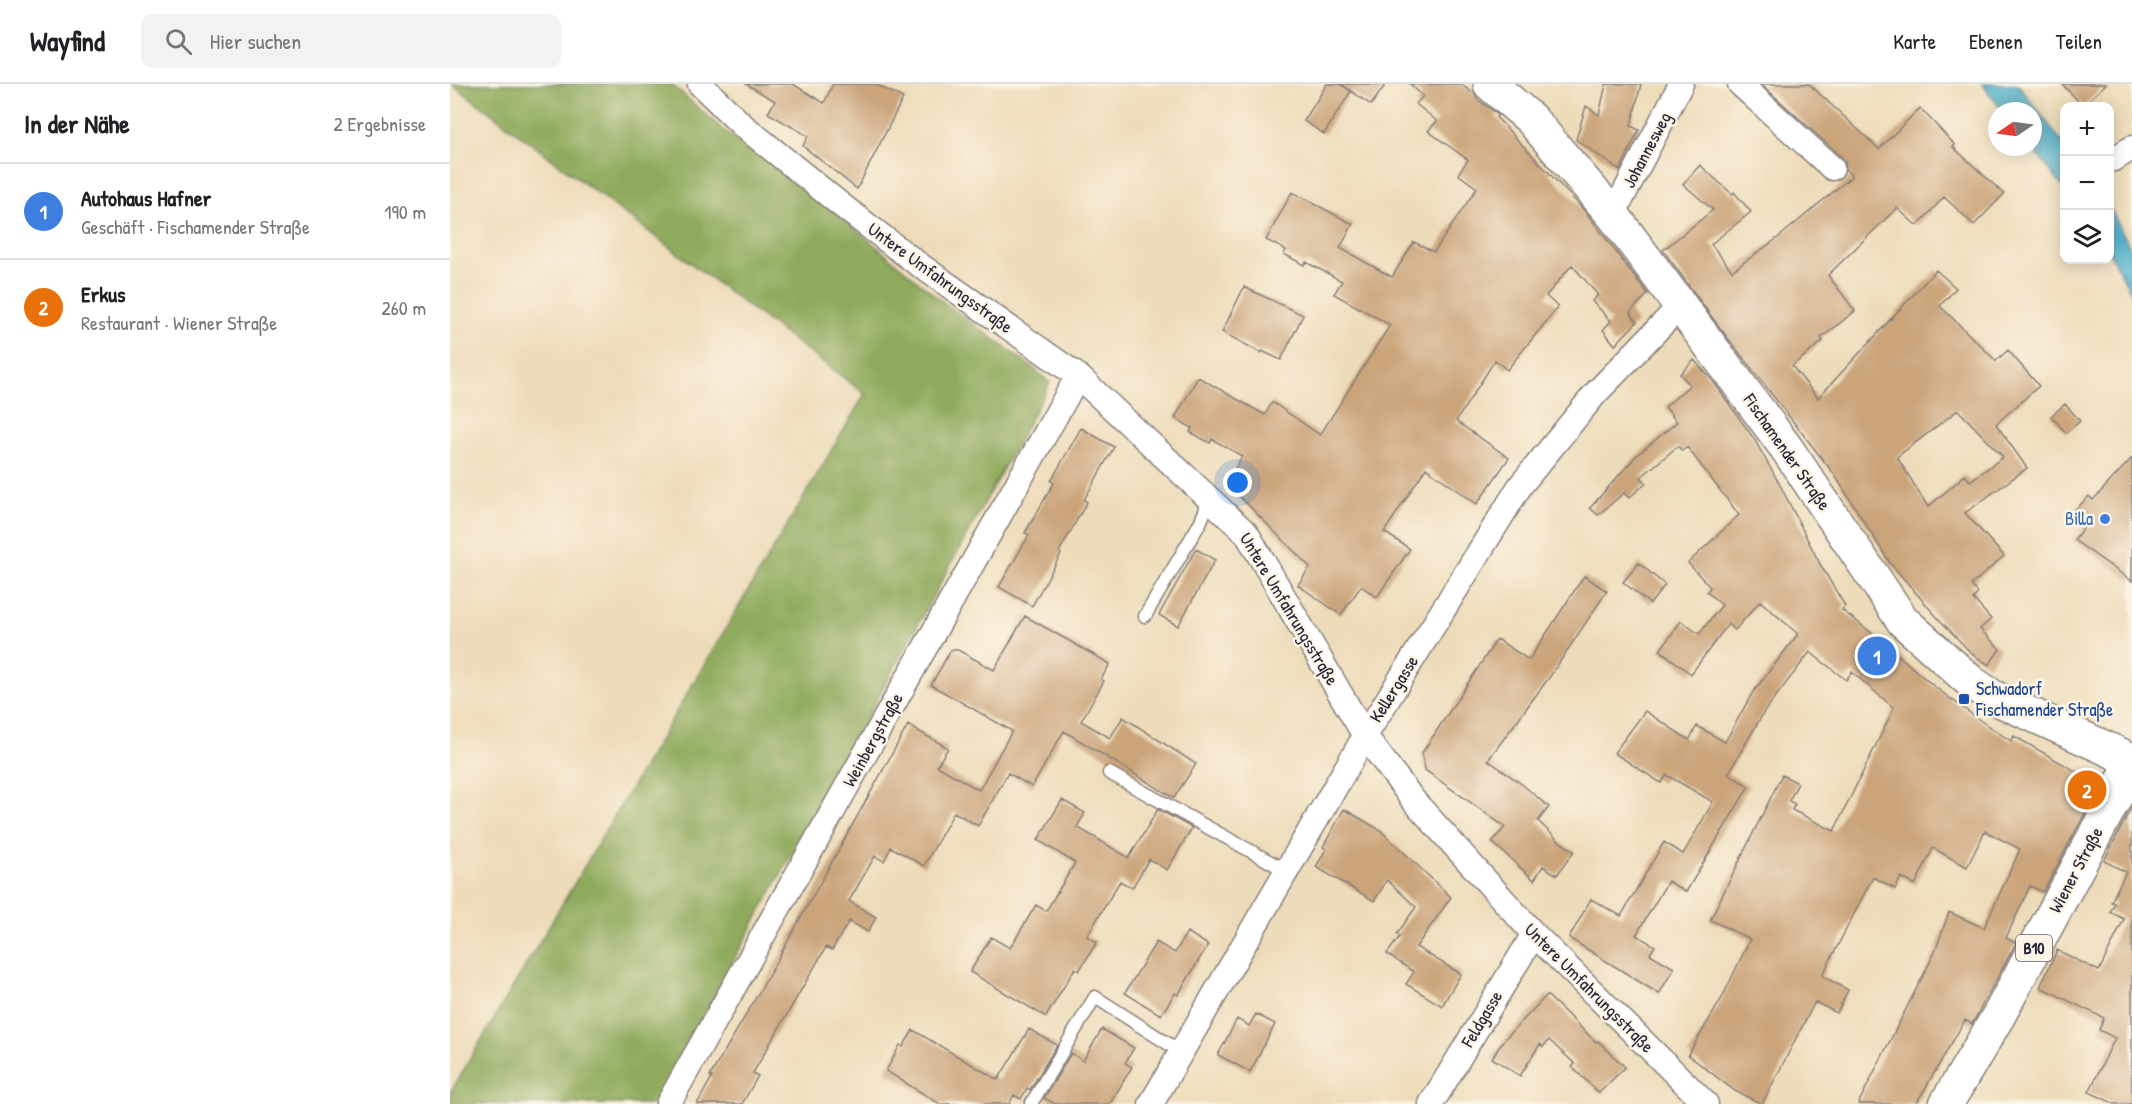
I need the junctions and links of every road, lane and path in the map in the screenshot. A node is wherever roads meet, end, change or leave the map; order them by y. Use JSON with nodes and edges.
{"nodes":[{"id":1,"x":700,"y":84,"type":"edge"},
{"id":2,"x":1490,"y":84,"type":"edge"},
{"id":3,"x":1681,"y":84,"type":"edge"},
{"id":4,"x":1740,"y":84,"type":"edge"},
{"id":5,"x":1832,"y":168,"type":"dead end"},
{"id":6,"x":1613,"y":215,"type":"junction"},
{"id":7,"x":1681,"y":305,"type":"junction"},
{"id":8,"x":1078,"y":376,"type":"junction"},
{"id":9,"x":1210,"y":500,"type":"junction"},
{"id":10,"x":1145,"y":616,"type":"dead end"},
{"id":11,"x":1365,"y":736,"type":"junction"},
{"id":12,"x":2132,"y":760,"type":"edge"},
{"id":13,"x":1109,"y":773,"type":"dead end"},
{"id":14,"x":1287,"y":871,"type":"junction"},
{"id":15,"x":1534,"y":934,"type":"junction"},
{"id":16,"x":1181,"y":1052,"type":"junction"},
{"id":17,"x":668,"y":1104,"type":"edge"},
{"id":18,"x":1031,"y":1104,"type":"edge"},
{"id":19,"x":1151,"y":1104,"type":"edge"},
{"id":20,"x":1431,"y":1104,"type":"edge"},
{"id":21,"x":1706,"y":1104,"type":"edge"},
{"id":22,"x":1946,"y":1104,"type":"edge"}],
"edges":[{"from":1,"to":8,"type":"street","name":"Untere Umfahrungsstraße"},
{"from":2,"to":6,"type":"main road","name":"Fischamender Straße"},
{"from":3,"to":6,"type":"street","name":"Johannesweg"},
{"from":4,"to":5,"type":"street"},
{"from":6,"to":7,"type":"main road","name":"Fischamender Straße"},
{"from":7,"to":11,"type":"street","name":"Kellergasse"},
{"from":7,"to":12,"type":"main road","name":"Fischamender Straße"},
{"from":8,"to":9,"type":"street","name":"Untere Umfahrungsstraße"},
{"from":8,"to":17,"type":"street","name":"Weinbergstraße"},
{"from":9,"to":10,"type":"lane"},
{"from":9,"to":11,"type":"street","name":"Untere Umfahrungsstraße"},
{"from":11,"to":14,"type":"street","name":"Kellergasse"},
{"from":11,"to":15,"type":"street","name":"Untere Umfahrungsstraße"},
{"from":12,"to":22,"type":"main road","name":"Wiener Straße","number":"B10"},
{"from":13,"to":14,"type":"lane"},
{"from":14,"to":16,"type":"street","name":"Kellergasse"},
{"from":15,"to":20,"type":"street","name":"Feldgasse"},
{"from":15,"to":21,"type":"street","name":"Untere Umfahrungsstraße"},
{"from":16,"to":18,"type":"lane"},
{"from":16,"to":19,"type":"street","name":"Kellergasse"}]}
